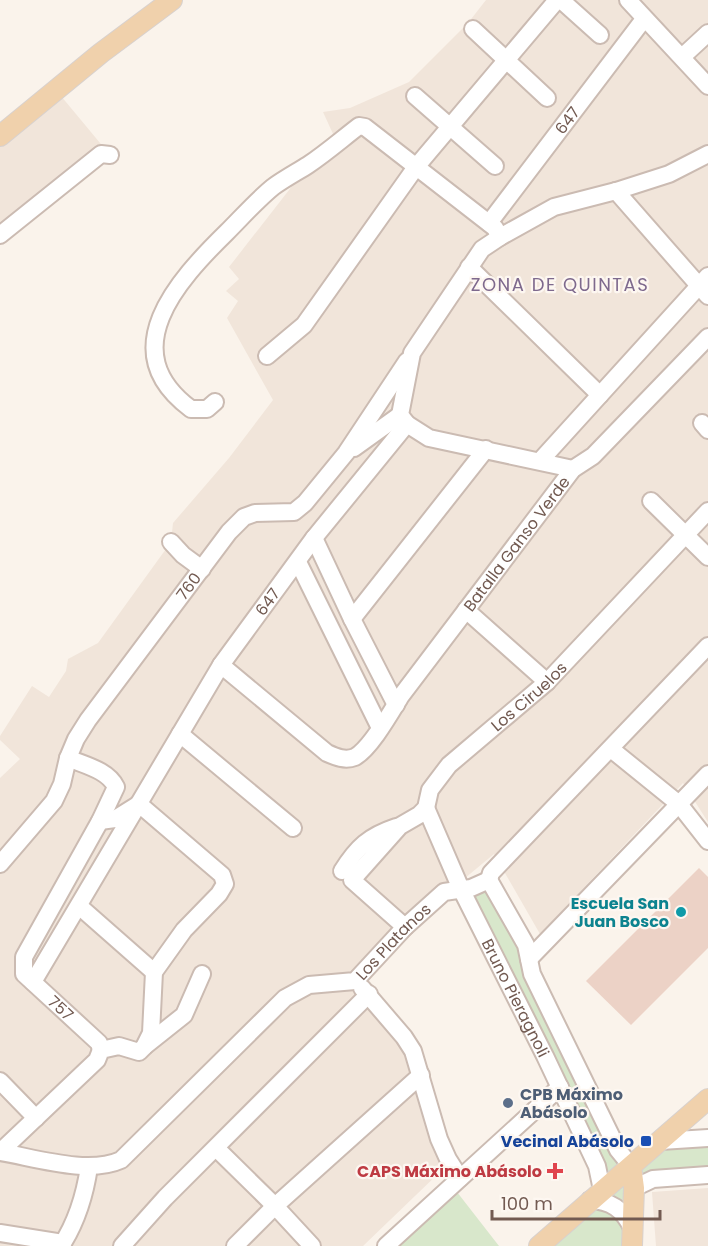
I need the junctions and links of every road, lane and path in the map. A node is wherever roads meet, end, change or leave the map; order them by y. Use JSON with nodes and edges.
{"nodes":[{"id":1,"x":172,"y":0,"type":"edge"},
{"id":2,"x":559,"y":0,"type":"edge"},
{"id":3,"x":628,"y":0,"type":"edge"},
{"id":4,"x":644,"y":19,"type":"junction"},
{"id":5,"x":473,"y":29,"type":"dead end"},
{"id":6,"x":708,"y":33,"type":"edge"},
{"id":7,"x":600,"y":35,"type":"dead end"},
{"id":8,"x":682,"y":57,"type":"junction"},
{"id":9,"x":506,"y":60,"type":"junction"},
{"id":10,"x":708,"y":86,"type":"edge"},
{"id":11,"x":415,"y":96,"type":"dead end"},
{"id":12,"x":547,"y":98,"type":"dead end"},
{"id":13,"x":448,"y":127,"type":"junction"},
{"id":14,"x":0,"y":136,"type":"edge"},
{"id":15,"x":708,"y":154,"type":"edge"},
{"id":16,"x":110,"y":155,"type":"dead end"},
{"id":17,"x":416,"y":166,"type":"junction"},
{"id":18,"x":495,"y":166,"type":"dead end"},
{"id":19,"x":616,"y":191,"type":"junction"},
{"id":20,"x":489,"y":223,"type":"junction"},
{"id":21,"x":0,"y":235,"type":"edge"},
{"id":22,"x":500,"y":237,"type":"junction"},
{"id":23,"x":469,"y":267,"type":"junction"},
{"id":24,"x":705,"y":286,"type":"edge"},
{"id":25,"x":708,"y":337,"type":"edge"},
{"id":26,"x":412,"y":353,"type":"junction"},
{"id":27,"x":267,"y":356,"type":"dead end"},
{"id":28,"x":600,"y":394,"type":"junction"},
{"id":29,"x":215,"y":402,"type":"dead end"},
{"id":30,"x":403,"y":420,"type":"junction"},
{"id":31,"x":486,"y":449,"type":"junction"},
{"id":32,"x":346,"y":453,"type":"junction"},
{"id":33,"x":540,"y":461,"type":"junction"},
{"id":34,"x":573,"y":469,"type":"junction"},
{"id":35,"x":651,"y":501,"type":"dead end"},
{"id":36,"x":708,"y":511,"type":"edge"},
{"id":37,"x":686,"y":535,"type":"junction"},
{"id":38,"x":314,"y":538,"type":"junction"},
{"id":39,"x":171,"y":542,"type":"dead end"},
{"id":40,"x":708,"y":557,"type":"edge"},
{"id":41,"x":298,"y":562,"type":"junction"},
{"id":42,"x":202,"y":569,"type":"junction"},
{"id":43,"x":466,"y":610,"type":"junction"},
{"id":44,"x":352,"y":620,"type":"junction"},
{"id":45,"x":708,"y":646,"type":"edge"},
{"id":46,"x":220,"y":665,"type":"junction"},
{"id":47,"x":547,"y":682,"type":"junction"},
{"id":48,"x":396,"y":705,"type":"junction"},
{"id":49,"x":380,"y":728,"type":"junction"},
{"id":50,"x":180,"y":734,"type":"junction"},
{"id":51,"x":611,"y":748,"type":"junction"},
{"id":52,"x":68,"y":758,"type":"junction"},
{"id":53,"x":708,"y":774,"type":"edge"},
{"id":54,"x":139,"y":804,"type":"junction"},
{"id":55,"x":679,"y":804,"type":"junction"},
{"id":56,"x":426,"y":807,"type":"junction"},
{"id":57,"x":691,"y":819,"type":"junction"},
{"id":58,"x":100,"y":821,"type":"junction"},
{"id":59,"x":293,"y":828,"type":"dead end"},
{"id":60,"x":708,"y":828,"type":"edge"},
{"id":61,"x":708,"y":841,"type":"edge"},
{"id":62,"x":0,"y":864,"type":"edge"},
{"id":63,"x":489,"y":880,"type":"junction"},
{"id":64,"x":461,"y":889,"type":"junction"},
{"id":65,"x":79,"y":906,"type":"junction"},
{"id":66,"x":405,"y":927,"type":"junction"},
{"id":67,"x":529,"y":959,"type":"junction"},
{"id":68,"x":154,"y":972,"type":"junction"},
{"id":69,"x":202,"y":974,"type":"dead end"},
{"id":70,"x":355,"y":981,"type":"junction"},
{"id":71,"x":33,"y":982,"type":"junction"},
{"id":72,"x":369,"y":994,"type":"junction"},
{"id":73,"x":144,"y":1047,"type":"junction"},
{"id":74,"x":101,"y":1050,"type":"junction"},
{"id":75,"x":421,"y":1075,"type":"junction"},
{"id":76,"x":0,"y":1081,"type":"edge"},
{"id":77,"x":560,"y":1087,"type":"junction"},
{"id":78,"x":708,"y":1099,"type":"edge"},
{"id":79,"x":36,"y":1118,"type":"junction"},
{"id":80,"x":708,"y":1138,"type":"edge"},
{"id":81,"x":662,"y":1141,"type":"junction"},
{"id":82,"x":216,"y":1148,"type":"junction"},
{"id":83,"x":0,"y":1152,"type":"edge"},
{"id":84,"x":631,"y":1166,"type":"junction"},
{"id":85,"x":89,"y":1167,"type":"junction"},
{"id":86,"x":708,"y":1175,"type":"edge"},
{"id":87,"x":460,"y":1178,"type":"junction"},
{"id":88,"x":634,"y":1188,"type":"junction"},
{"id":89,"x":596,"y":1195,"type":"junction"},
{"id":90,"x":275,"y":1206,"type":"junction"},
{"id":91,"x":0,"y":1233,"type":"edge"},
{"id":92,"x":632,"y":1237,"type":"edge"},
{"id":93,"x":557,"y":1238,"type":"edge"},
{"id":94,"x":62,"y":1245,"type":"edge"},
{"id":95,"x":122,"y":1246,"type":"edge"},
{"id":96,"x":235,"y":1246,"type":"edge"},
{"id":97,"x":312,"y":1246,"type":"edge"},
{"id":98,"x":386,"y":1246,"type":"edge"},
{"id":99,"x":539,"y":1246,"type":"edge"}],
"edges":[{"from":1,"to":14,"type":"main road"},
{"from":2,"to":7,"type":"street"},
{"from":2,"to":9,"type":"street"},
{"from":3,"to":4,"type":"street"},
{"from":4,"to":8,"type":"street"},
{"from":4,"to":20,"type":"street","name":"647"},
{"from":5,"to":9,"type":"street"},
{"from":6,"to":8,"type":"street"},
{"from":8,"to":10,"type":"street"},
{"from":9,"to":12,"type":"street"},
{"from":9,"to":13,"type":"street"},
{"from":11,"to":13,"type":"street"},
{"from":13,"to":17,"type":"street"},
{"from":13,"to":18,"type":"street"},
{"from":15,"to":19,"type":"street","name":"647"},
{"from":16,"to":21,"type":"street"},
{"from":17,"to":20,"type":"street"},
{"from":17,"to":27,"type":"street"},
{"from":17,"to":29,"type":"street"},
{"from":19,"to":22,"type":"street","name":"647"},
{"from":19,"to":24,"type":"street"},
{"from":20,"to":22,"type":"street"},
{"from":22,"to":23,"type":"street","name":"647"},
{"from":23,"to":26,"type":"street","name":"647"},
{"from":23,"to":28,"type":"street"},
{"from":24,"to":28,"type":"street"},
{"from":25,"to":34,"type":"street","name":"Batalla Ganso Verde"},
{"from":26,"to":30,"type":"street","name":"647"},
{"from":26,"to":32,"type":"street","name":"760"},
{"from":28,"to":33,"type":"street"},
{"from":30,"to":31,"type":"street"},
{"from":30,"to":32,"type":"street"},
{"from":30,"to":38,"type":"street","name":"647"},
{"from":31,"to":33,"type":"street"},
{"from":31,"to":44,"type":"street"},
{"from":32,"to":42,"type":"street","name":"760"},
{"from":33,"to":34,"type":"street"},
{"from":34,"to":43,"type":"street","name":"Batalla Ganso Verde"},
{"from":35,"to":37,"type":"street"},
{"from":36,"to":37,"type":"street","name":"Los Ciruelos"},
{"from":37,"to":40,"type":"street"},
{"from":37,"to":47,"type":"street","name":"Los Ciruelos"},
{"from":38,"to":41,"type":"street","name":"647"},
{"from":38,"to":44,"type":"street"},
{"from":39,"to":42,"type":"street"},
{"from":41,"to":46,"type":"street","name":"647"},
{"from":41,"to":49,"type":"street"},
{"from":42,"to":52,"type":"street","name":"760"},
{"from":43,"to":47,"type":"street"},
{"from":43,"to":48,"type":"street","name":"Batalla Ganso Verde"},
{"from":44,"to":48,"type":"street"},
{"from":45,"to":51,"type":"street"},
{"from":46,"to":49,"type":"street","name":"Batalla Ganso Verde"},
{"from":46,"to":50,"type":"street","name":"647"},
{"from":47,"to":56,"type":"street","name":"Los Ciruelos"},
{"from":48,"to":49,"type":"street","name":"Batalla Ganso Verde"},
{"from":50,"to":54,"type":"street","name":"647"},
{"from":50,"to":59,"type":"street"},
{"from":51,"to":55,"type":"street"},
{"from":51,"to":63,"type":"street"},
{"from":52,"to":58,"type":"street"},
{"from":52,"to":62,"type":"street","name":"760"},
{"from":53,"to":55,"type":"street"},
{"from":54,"to":58,"type":"street"},
{"from":54,"to":65,"type":"street","name":"647"},
{"from":54,"to":68,"type":"street"},
{"from":55,"to":57,"type":"street"},
{"from":55,"to":67,"type":"street"},
{"from":56,"to":64,"type":"street","name":"Bruno Pieragnoli"},
{"from":56,"to":66,"type":"street"},
{"from":57,"to":60,"type":"street"},
{"from":57,"to":61,"type":"street"},
{"from":58,"to":71,"type":"street","name":"757"},
{"from":63,"to":64,"type":"street","name":"Los Platanos"},
{"from":63,"to":67,"type":"street","name":"Bruno Pieragnoli"},
{"from":64,"to":66,"type":"street","name":"Los Platanos"},
{"from":64,"to":77,"type":"street","name":"Bruno Pieragnoli"},
{"from":65,"to":68,"type":"street"},
{"from":65,"to":71,"type":"street","name":"647"},
{"from":66,"to":70,"type":"street","name":"Los Platanos"},
{"from":67,"to":84,"type":"street","name":"Bruno Pieragnoli"},
{"from":68,"to":73,"type":"street"},
{"from":69,"to":73,"type":"street"},
{"from":70,"to":72,"type":"street"},
{"from":70,"to":85,"type":"street","name":"Los Platanos"},
{"from":71,"to":74,"type":"street","name":"757"},
{"from":72,"to":75,"type":"street"},
{"from":72,"to":82,"type":"street"},
{"from":73,"to":74,"type":"street"},
{"from":74,"to":79,"type":"street"},
{"from":75,"to":87,"type":"street"},
{"from":75,"to":90,"type":"street"},
{"from":76,"to":79,"type":"street"},
{"from":77,"to":87,"type":"street"},
{"from":77,"to":89,"type":"street","name":"Bruno Pieragnoli"},
{"from":78,"to":81,"type":"main road"},
{"from":79,"to":83,"type":"street"},
{"from":80,"to":81,"type":"street"},
{"from":81,"to":84,"type":"main road"},
{"from":82,"to":90,"type":"street"},
{"from":82,"to":95,"type":"street"},
{"from":83,"to":85,"type":"street"},
{"from":84,"to":88,"type":"main road"},
{"from":84,"to":89,"type":"main road"},
{"from":85,"to":94,"type":"street"},
{"from":86,"to":88,"type":"street"},
{"from":87,"to":98,"type":"street"},
{"from":88,"to":92,"type":"main road"},
{"from":89,"to":92,"type":"street"},
{"from":89,"to":93,"type":"main road"},
{"from":90,"to":96,"type":"street"},
{"from":90,"to":97,"type":"street"},
{"from":91,"to":94,"type":"street"},
{"from":93,"to":99,"type":"main road"}]}
